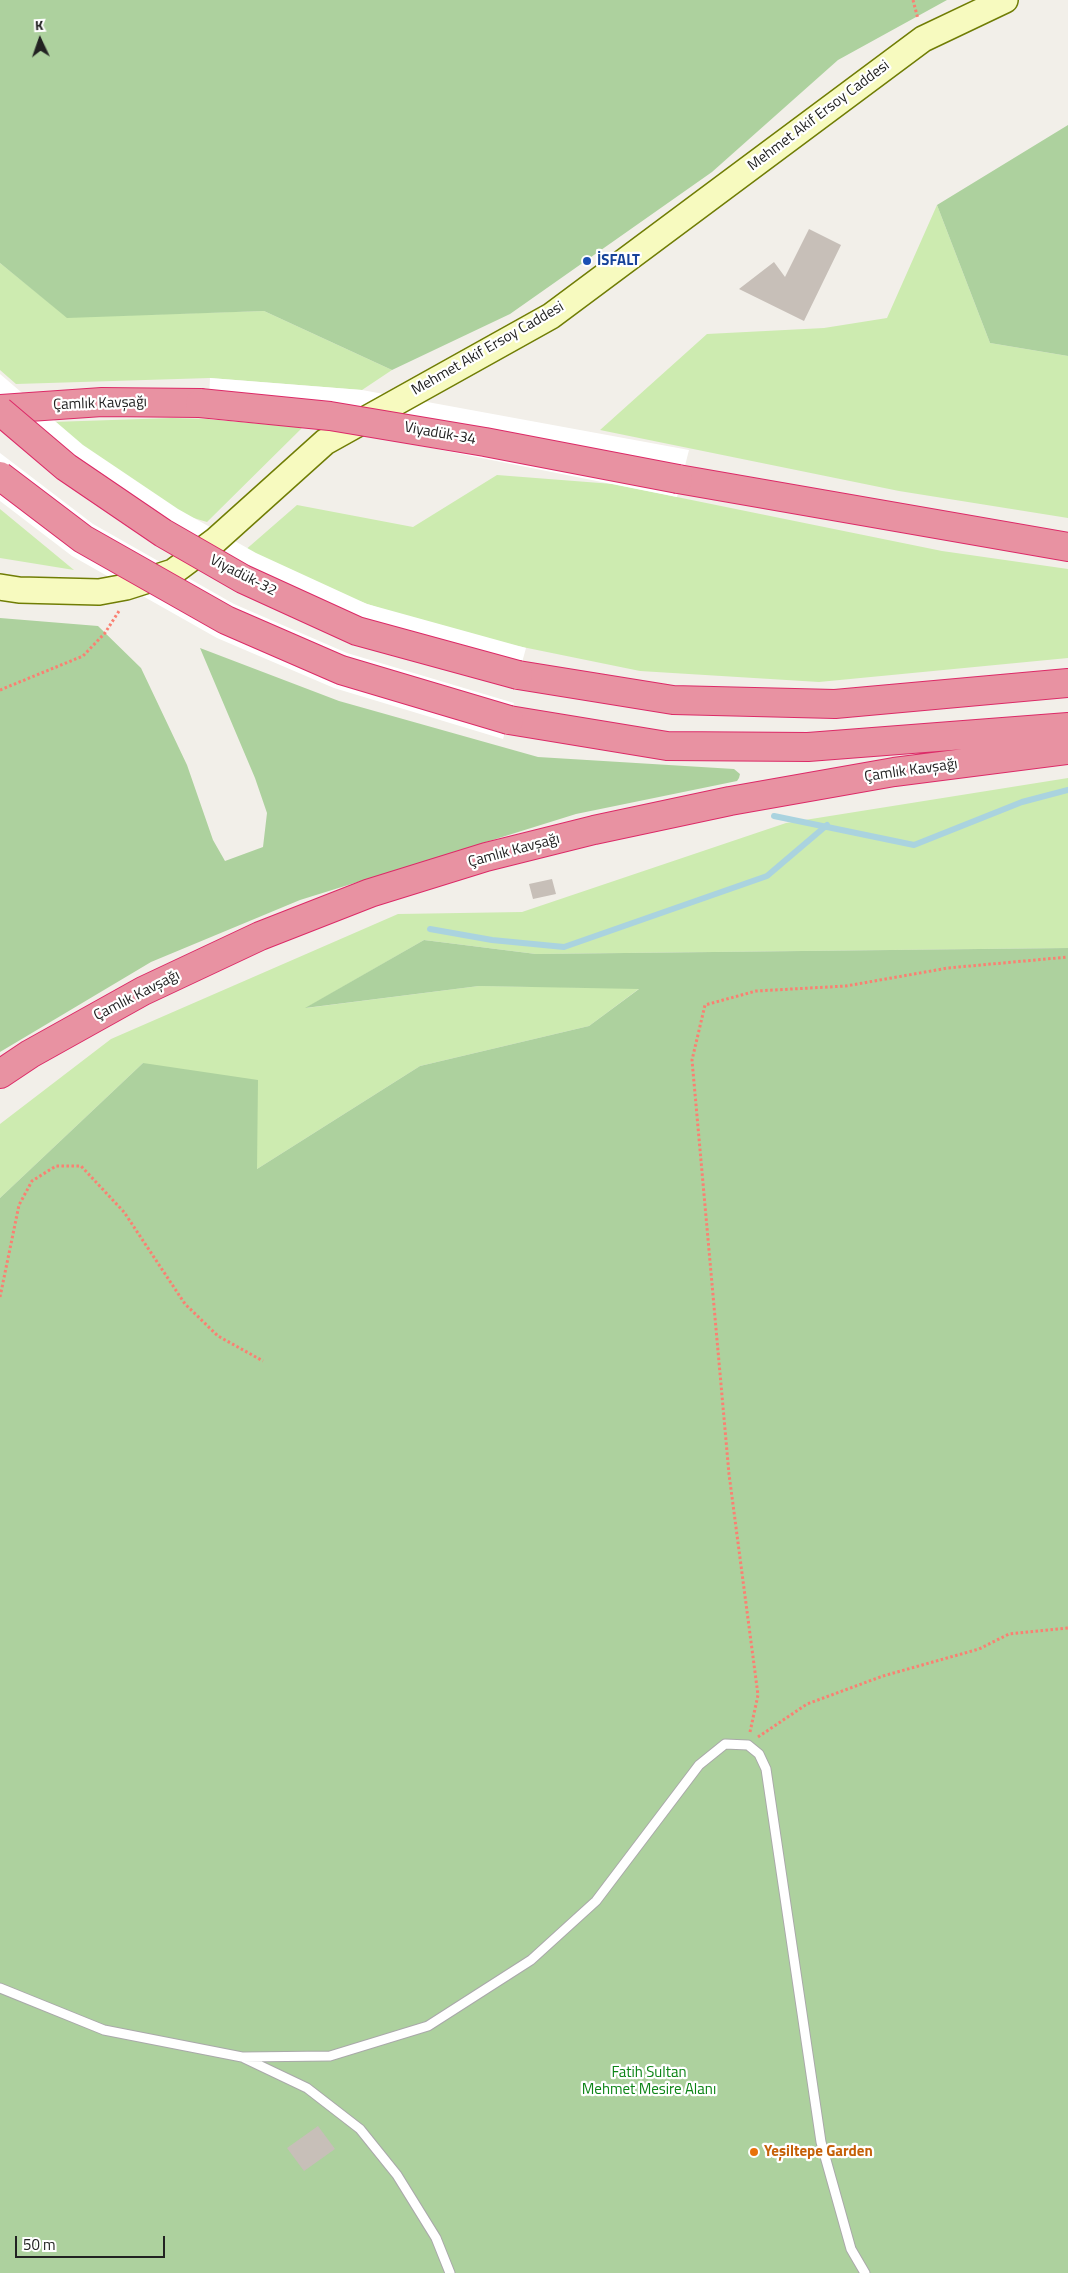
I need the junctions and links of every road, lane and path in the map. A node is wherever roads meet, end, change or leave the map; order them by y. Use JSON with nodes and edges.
{"nodes":[{"id":1,"x":1004,"y":0,"type":"edge"},
{"id":2,"x":200,"y":402,"type":"joint"},
{"id":3,"x":0,"y":410,"type":"edge"},
{"id":4,"x":0,"y":476,"type":"edge"},
{"id":5,"x":1068,"y":548,"type":"edge"},
{"id":6,"x":0,"y":587,"type":"edge"},
{"id":7,"x":126,"y":587,"type":"junction"},
{"id":8,"x":1068,"y":683,"type":"edge"},
{"id":9,"x":0,"y":690,"type":"edge"},
{"id":10,"x":1068,"y":727,"type":"edge"},
{"id":11,"x":1068,"y":750,"type":"edge"},
{"id":12,"x":1068,"y":957,"type":"edge"},
{"id":13,"x":0,"y":1074,"type":"edge"},
{"id":14,"x":0,"y":1297,"type":"edge"},
{"id":15,"x":263,"y":1361,"type":"dead end"},
{"id":16,"x":1068,"y":1628,"type":"edge"},
{"id":17,"x":748,"y":1745,"type":"junction"},
{"id":18,"x":0,"y":1988,"type":"edge"},
{"id":19,"x":242,"y":2057,"type":"junction"},
{"id":20,"x":450,"y":2273,"type":"edge"},
{"id":21,"x":865,"y":2273,"type":"edge"}],
"edges":[{"from":1,"to":7,"type":"main road","name":"Mehmet Akif Ersoy Caddesi"},
{"from":2,"to":3,"type":"highway","name":"Çamlık Kavşağı"},
{"from":2,"to":5,"type":"highway","name":"Viyadük-34","bridge":true},
{"from":3,"to":8,"type":"highway","name":"Viyadük-32","bridge":true},
{"from":4,"to":10,"type":"highway","name":"Çamlık Kavşağı","bridge":true},
{"from":6,"to":7,"type":"main road","name":"Mehmet Akif Ersoy Caddesi"},
{"from":7,"to":9,"type":"path"},
{"from":11,"to":13,"type":"highway","name":"Çamlık Kavşağı"},
{"from":12,"to":17,"type":"path"},
{"from":14,"to":15,"type":"path"},
{"from":16,"to":17,"type":"path"},
{"from":17,"to":19,"type":"lane"},
{"from":17,"to":21,"type":"lane"},
{"from":18,"to":19,"type":"lane"},
{"from":19,"to":20,"type":"lane"}]}
